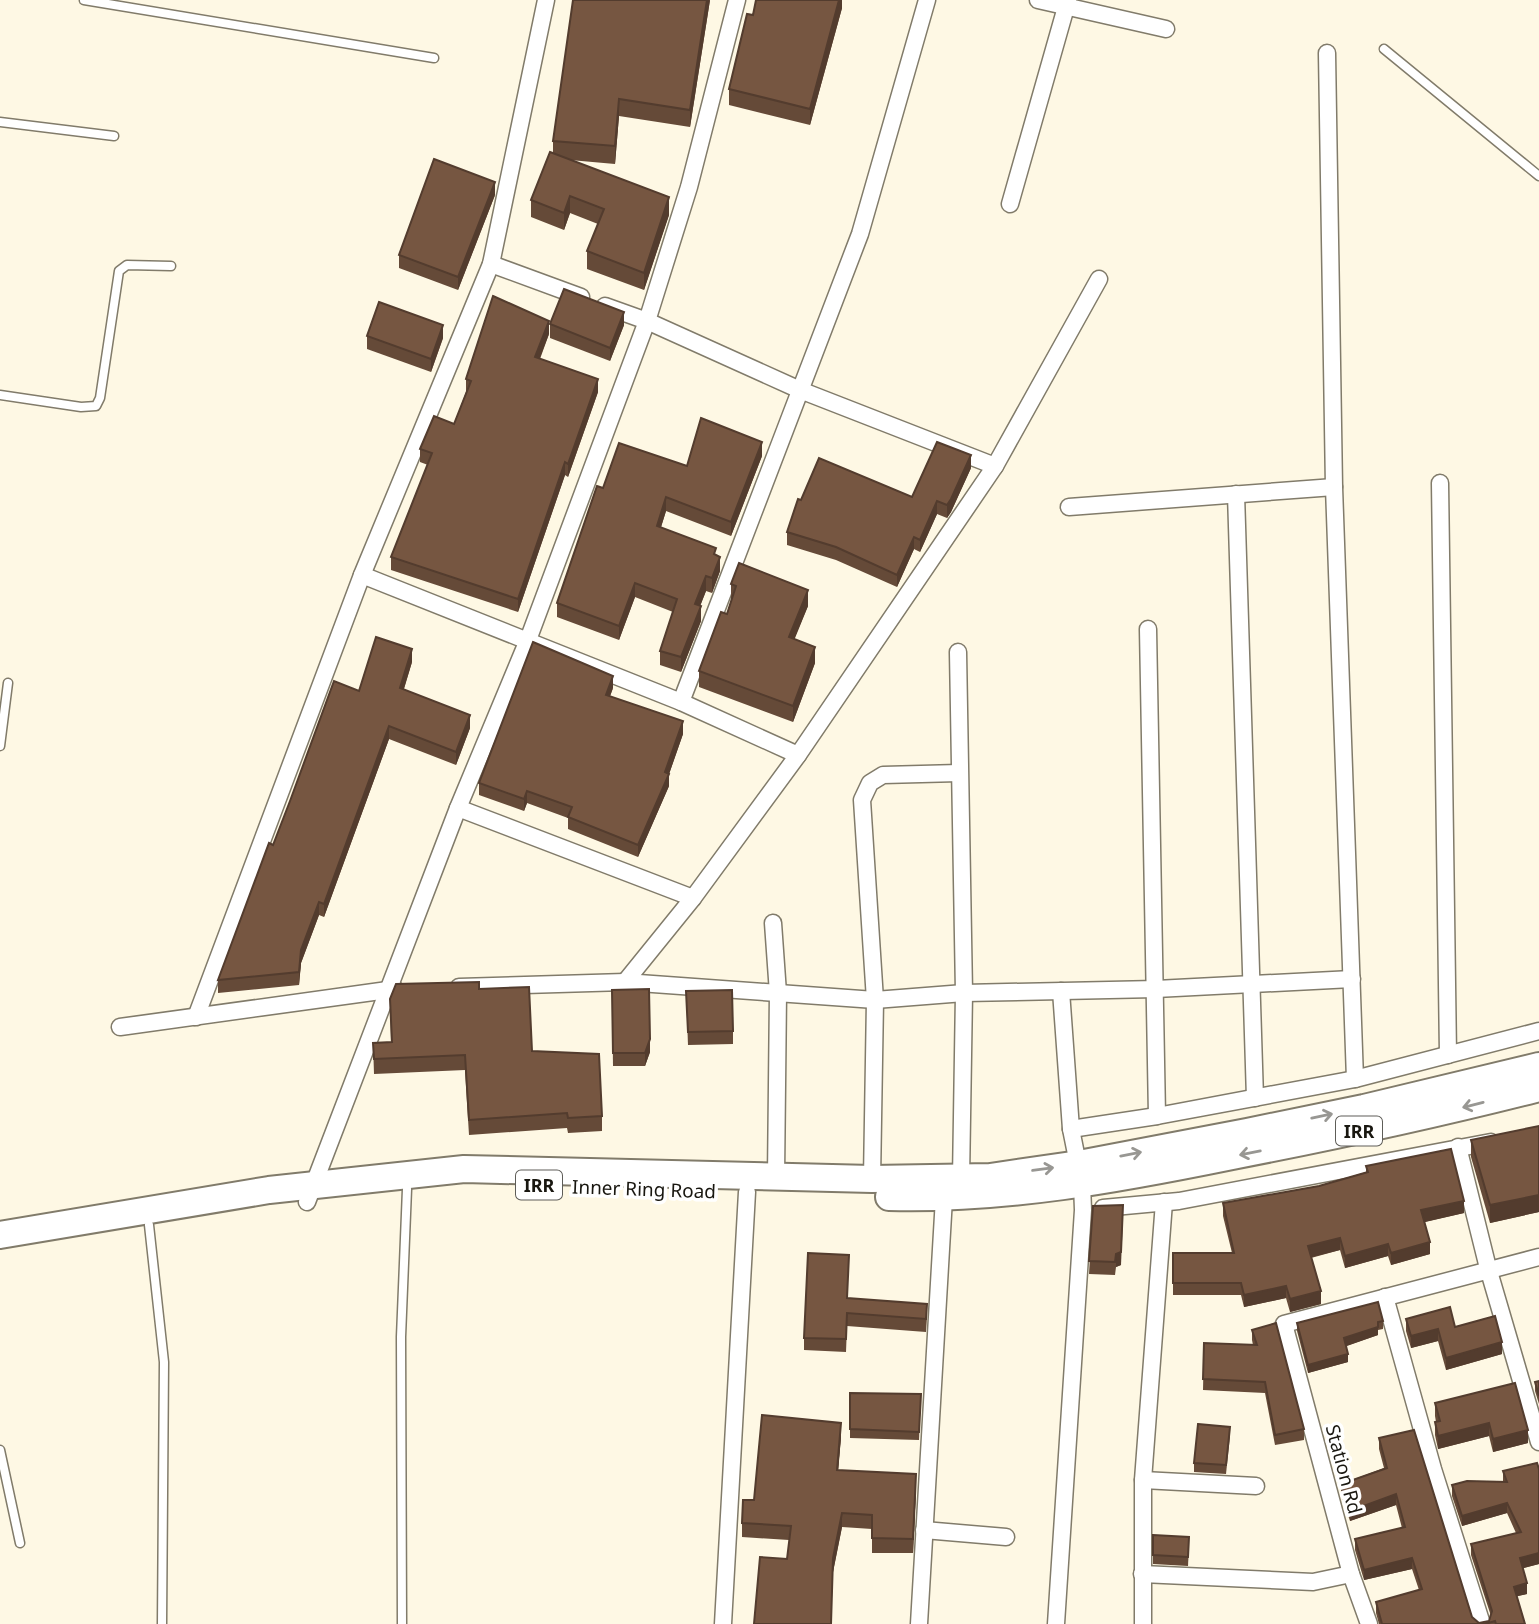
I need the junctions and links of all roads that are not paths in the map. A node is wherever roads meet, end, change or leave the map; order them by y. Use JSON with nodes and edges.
{"nodes":[{"id":1,"x":84,"y":0,"type":"edge"},
{"id":2,"x":546,"y":0,"type":"edge"},
{"id":3,"x":737,"y":0,"type":"edge"},
{"id":4,"x":927,"y":0,"type":"edge"},
{"id":5,"x":1038,"y":0,"type":"edge"},
{"id":6,"x":1067,"y":3,"type":"edge"},
{"id":7,"x":1166,"y":29,"type":"dead end"},
{"id":8,"x":1384,"y":49,"type":"dead end"},
{"id":9,"x":1327,"y":53,"type":"dead end"},
{"id":10,"x":434,"y":58,"type":"dead end"},
{"id":11,"x":0,"y":122,"type":"edge"},
{"id":12,"x":114,"y":136,"type":"dead end"},
{"id":13,"x":1539,"y":176,"type":"edge"},
{"id":14,"x":1010,"y":204,"type":"dead end"},
{"id":15,"x":491,"y":264,"type":"junction"},
{"id":16,"x":171,"y":266,"type":"dead end"},
{"id":17,"x":1099,"y":279,"type":"dead end"},
{"id":18,"x":647,"y":321,"type":"junction"},
{"id":19,"x":800,"y":390,"type":"junction"},
{"id":20,"x":0,"y":395,"type":"edge"},
{"id":21,"x":995,"y":466,"type":"junction"},
{"id":22,"x":1440,"y":483,"type":"dead end"},
{"id":23,"x":1334,"y":487,"type":"junction"},
{"id":24,"x":1236,"y":494,"type":"junction"},
{"id":25,"x":1069,"y":508,"type":"dead end"},
{"id":26,"x":362,"y":575,"type":"junction"},
{"id":27,"x":1148,"y":629,"type":"dead end"},
{"id":28,"x":528,"y":640,"type":"junction"},
{"id":29,"x":958,"y":652,"type":"dead end"},
{"id":30,"x":8,"y":684,"type":"dead end"},
{"id":31,"x":681,"y":702,"type":"junction"},
{"id":32,"x":0,"y":746,"type":"edge"},
{"id":33,"x":798,"y":755,"type":"junction"},
{"id":34,"x":959,"y":773,"type":"junction"},
{"id":35,"x":458,"y":808,"type":"junction"},
{"id":36,"x":693,"y":898,"type":"junction"},
{"id":37,"x":774,"y":923,"type":"dead end"},
{"id":38,"x":1352,"y":979,"type":"junction"},
{"id":39,"x":625,"y":982,"type":"junction"},
{"id":40,"x":1253,"y":986,"type":"junction"},
{"id":41,"x":444,"y":987,"type":"edge"},
{"id":42,"x":416,"y":988,"type":"edge"},
{"id":43,"x":388,"y":989,"type":"junction"},
{"id":44,"x":1156,"y":989,"type":"junction"},
{"id":45,"x":1061,"y":991,"type":"junction"},
{"id":46,"x":778,"y":993,"type":"junction"},
{"id":47,"x":964,"y":993,"type":"junction"},
{"id":48,"x":875,"y":1000,"type":"junction"},
{"id":49,"x":196,"y":1017,"type":"junction"},
{"id":50,"x":120,"y":1027,"type":"dead end"},
{"id":51,"x":1539,"y":1031,"type":"edge"},
{"id":52,"x":1448,"y":1055,"type":"junction"},
{"id":53,"x":1539,"y":1066,"type":"edge"},
{"id":54,"x":1355,"y":1079,"type":"junction"},
{"id":55,"x":1539,"y":1088,"type":"edge"},
{"id":56,"x":1255,"y":1098,"type":"junction"},
{"id":57,"x":1157,"y":1116,"type":"junction"},
{"id":58,"x":1071,"y":1129,"type":"junction"},
{"id":59,"x":1512,"y":1138,"type":"edge"},
{"id":60,"x":1458,"y":1147,"type":"junction"},
{"id":61,"x":776,"y":1177,"type":"junction"},
{"id":62,"x":872,"y":1179,"type":"junction"},
{"id":63,"x":1081,"y":1186,"type":"junction"},
{"id":64,"x":407,"y":1189,"type":"junction"},
{"id":65,"x":953,"y":1189,"type":"junction"},
{"id":66,"x":747,"y":1192,"type":"junction"},
{"id":67,"x":311,"y":1194,"type":"junction"},
{"id":68,"x":1164,"y":1202,"type":"junction"},
{"id":69,"x":149,"y":1225,"type":"junction"},
{"id":70,"x":0,"y":1235,"type":"edge"},
{"id":71,"x":0,"y":1251,"type":"edge"},
{"id":72,"x":1539,"y":1257,"type":"edge"},
{"id":73,"x":1488,"y":1268,"type":"junction"},
{"id":74,"x":1385,"y":1297,"type":"junction"},
{"id":75,"x":1539,"y":1442,"type":"edge"},
{"id":76,"x":0,"y":1450,"type":"edge"},
{"id":77,"x":1143,"y":1480,"type":"junction"},
{"id":78,"x":1256,"y":1486,"type":"dead end"},
{"id":79,"x":924,"y":1530,"type":"junction"},
{"id":80,"x":1006,"y":1537,"type":"dead end"},
{"id":81,"x":20,"y":1544,"type":"dead end"},
{"id":82,"x":1142,"y":1574,"type":"junction"},
{"id":83,"x":1351,"y":1574,"type":"junction"},
{"id":84,"x":162,"y":1624,"type":"edge"},
{"id":85,"x":402,"y":1624,"type":"edge"},
{"id":86,"x":723,"y":1624,"type":"edge"},
{"id":87,"x":919,"y":1624,"type":"edge"},
{"id":88,"x":1056,"y":1624,"type":"edge"},
{"id":89,"x":1143,"y":1624,"type":"edge"},
{"id":90,"x":1369,"y":1624,"type":"edge"},
{"id":91,"x":1482,"y":1624,"type":"edge"}],
"edges":[{"from":1,"to":10,"type":"lane"},
{"from":2,"to":15,"type":"street"},
{"from":3,"to":18,"type":"street"},
{"from":4,"to":19,"type":"street"},
{"from":5,"to":6,"type":"street"},
{"from":6,"to":7,"type":"street"},
{"from":6,"to":14,"type":"street"},
{"from":8,"to":13,"type":"lane"},
{"from":9,"to":23,"type":"street"},
{"from":11,"to":12,"type":"lane"},
{"from":15,"to":18,"type":"street"},
{"from":15,"to":26,"type":"street"},
{"from":16,"to":20,"type":"lane"},
{"from":17,"to":21,"type":"street"},
{"from":18,"to":19,"type":"street"},
{"from":18,"to":28,"type":"street"},
{"from":19,"to":21,"type":"street"},
{"from":19,"to":31,"type":"street"},
{"from":21,"to":33,"type":"street"},
{"from":22,"to":52,"type":"street"},
{"from":23,"to":24,"type":"street"},
{"from":23,"to":38,"type":"street"},
{"from":24,"to":25,"type":"street"},
{"from":24,"to":40,"type":"street"},
{"from":26,"to":28,"type":"street"},
{"from":26,"to":49,"type":"street"},
{"from":27,"to":44,"type":"street"},
{"from":28,"to":31,"type":"street"},
{"from":28,"to":35,"type":"street"},
{"from":29,"to":34,"type":"street"},
{"from":30,"to":32,"type":"lane"},
{"from":31,"to":33,"type":"street"},
{"from":33,"to":36,"type":"street"},
{"from":34,"to":47,"type":"street"},
{"from":34,"to":48,"type":"street"},
{"from":35,"to":36,"type":"street"},
{"from":35,"to":43,"type":"street"},
{"from":36,"to":39,"type":"street"},
{"from":37,"to":46,"type":"street"},
{"from":38,"to":40,"type":"street"},
{"from":38,"to":54,"type":"street"},
{"from":39,"to":41,"type":"street"},
{"from":39,"to":46,"type":"street"},
{"from":40,"to":44,"type":"street"},
{"from":40,"to":56,"type":"street"},
{"from":42,"to":43,"type":"street"},
{"from":43,"to":49,"type":"street"},
{"from":43,"to":67,"type":"street"},
{"from":44,"to":45,"type":"street"},
{"from":44,"to":57,"type":"street"},
{"from":45,"to":47,"type":"street"},
{"from":45,"to":58,"type":"street"},
{"from":46,"to":48,"type":"street"},
{"from":46,"to":61,"type":"street"},
{"from":47,"to":48,"type":"street"},
{"from":47,"to":65,"type":"street"},
{"from":48,"to":62,"type":"street"},
{"from":49,"to":50,"type":"street"},
{"from":51,"to":52,"type":"street"},
{"from":52,"to":54,"type":"street"},
{"from":63,"to":53,"type":"main road","number":"IRR","one_way":true},
{"from":54,"to":56,"type":"street"},
{"from":55,"to":63,"type":"main road","number":"IRR","one_way":true},
{"from":56,"to":57,"type":"street"},
{"from":57,"to":58,"type":"street"},
{"from":58,"to":63,"type":"street"},
{"from":59,"to":60,"type":"street"},
{"from":60,"to":68,"type":"street"},
{"from":60,"to":73,"type":"street"},
{"from":61,"to":62,"type":"main road","name":"Inner Ring Road","number":"IRR"},
{"from":61,"to":67,"type":"main road","name":"Inner Ring Road","number":"IRR"},
{"from":62,"to":65,"type":"main road","name":"Inner Ring Road","number":"IRR"},
{"from":63,"to":65,"type":"main road","name":"Inner Ring Road","number":"IRR"},
{"from":63,"to":68,"type":"street"},
{"from":63,"to":88,"type":"street"},
{"from":64,"to":66,"type":"main road","name":"Inner Ring Road","number":"IRR"},
{"from":64,"to":67,"type":"main road","name":"Inner Ring Road","number":"IRR"},
{"from":64,"to":85,"type":"lane"},
{"from":65,"to":66,"type":"main road","name":"Inner Ring Road","number":"IRR"},
{"from":65,"to":79,"type":"street"},
{"from":66,"to":86,"type":"street"},
{"from":67,"to":69,"type":"main road","name":"Inner Ring Road","number":"IRR"},
{"from":67,"to":70,"type":"main road","name":"Inner Ring Road","number":"IRR"},
{"from":68,"to":77,"type":"street"},
{"from":69,"to":71,"type":"main road","name":"Inner Ring Road","number":"IRR"},
{"from":69,"to":84,"type":"lane"},
{"from":72,"to":73,"type":"street"},
{"from":73,"to":74,"type":"street"},
{"from":73,"to":75,"type":"street"},
{"from":74,"to":83,"type":"street","name":"Station Rd"},
{"from":74,"to":91,"type":"street"},
{"from":76,"to":81,"type":"lane"},
{"from":77,"to":78,"type":"street"},
{"from":77,"to":82,"type":"street"},
{"from":79,"to":80,"type":"street"},
{"from":79,"to":87,"type":"street"},
{"from":82,"to":83,"type":"street"},
{"from":82,"to":89,"type":"street"},
{"from":83,"to":90,"type":"street","name":"Station Rd"}]}
